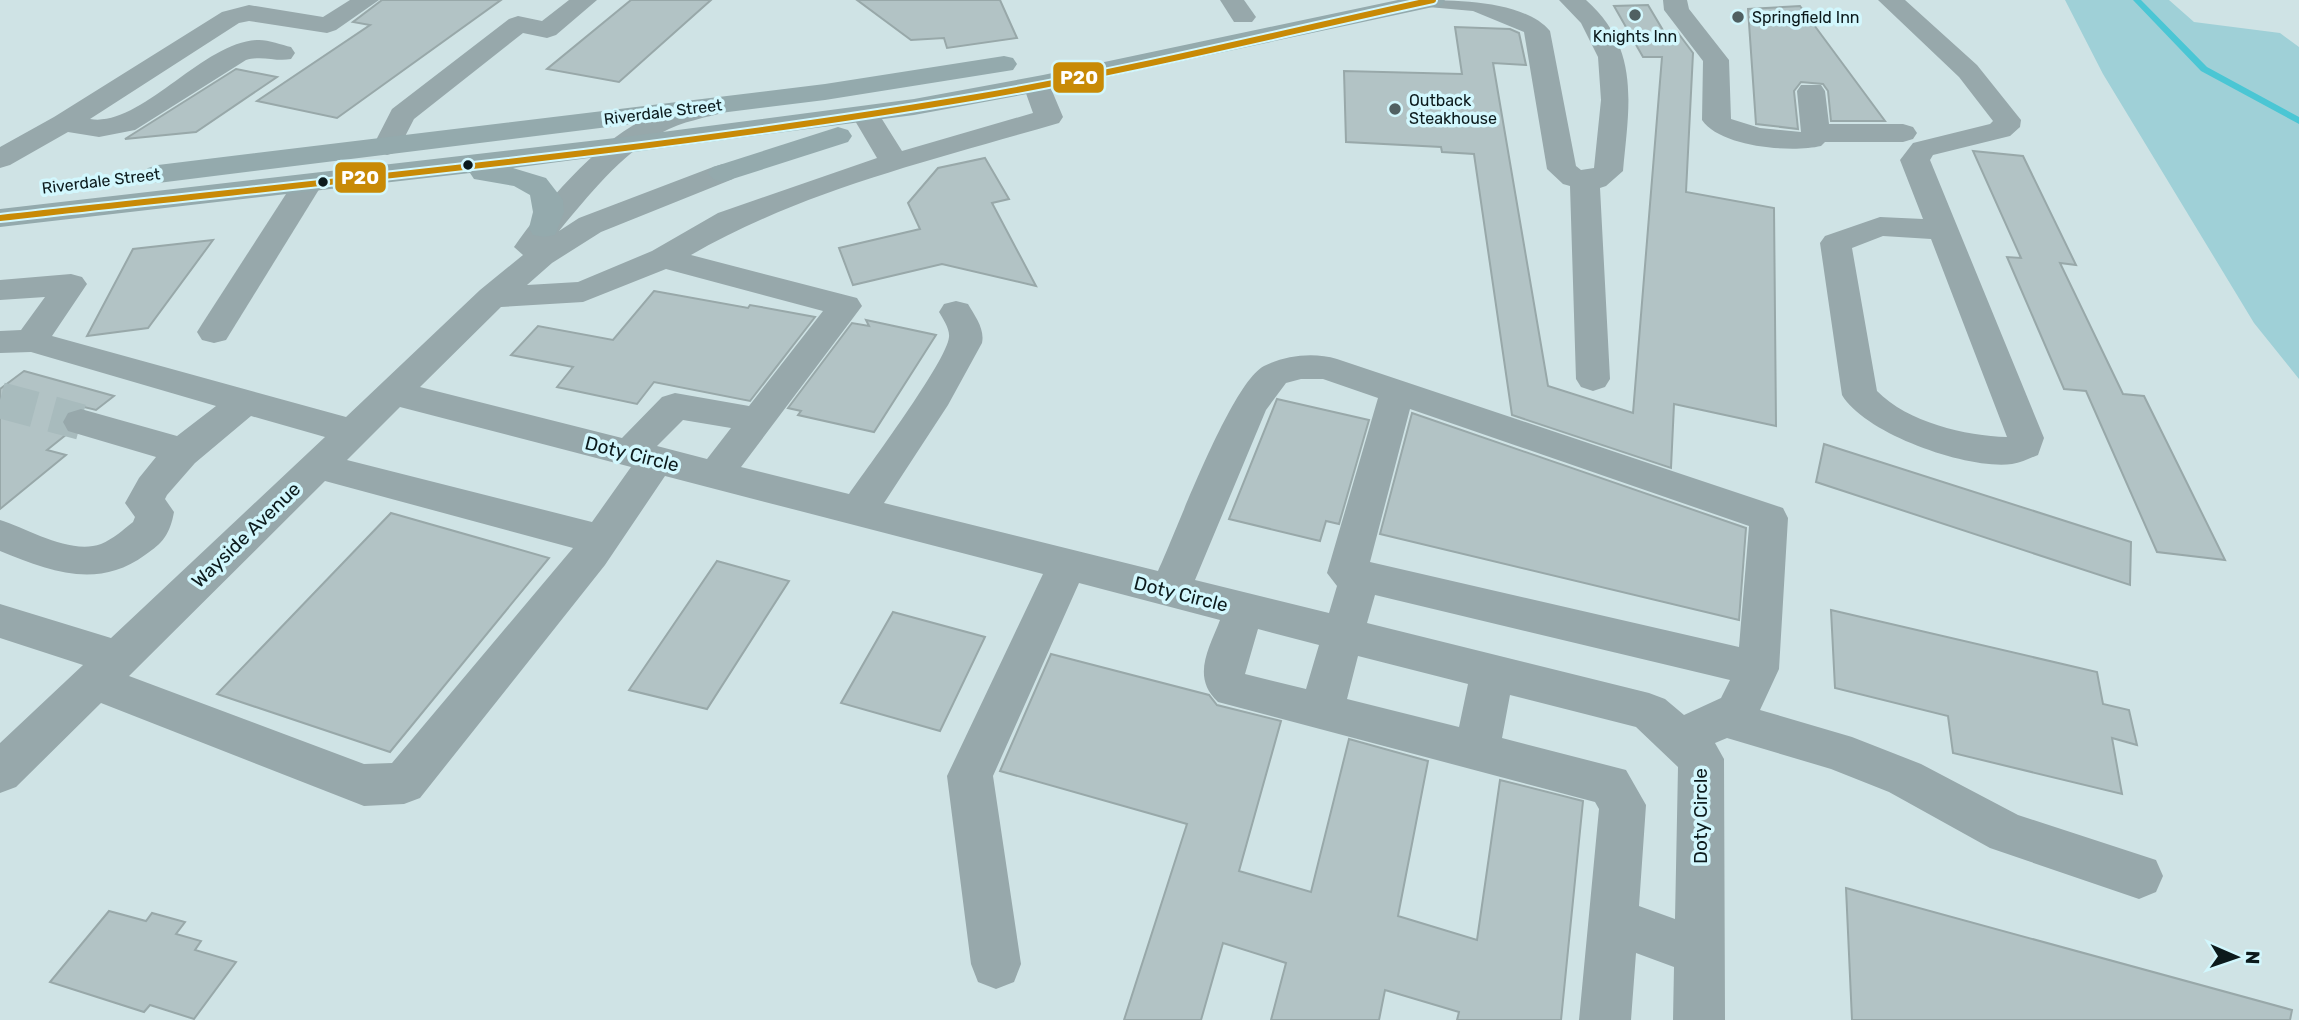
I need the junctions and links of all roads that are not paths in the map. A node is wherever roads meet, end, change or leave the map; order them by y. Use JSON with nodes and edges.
{"nodes":[{"id":1,"x":367,"y":0,"type":"edge"},
{"id":2,"x":585,"y":0,"type":"edge"},
{"id":3,"x":1322,"y":0,"type":"edge"},
{"id":4,"x":1571,"y":0,"type":"edge"},
{"id":5,"x":1675,"y":0,"type":"edge"},
{"id":6,"x":1890,"y":0,"type":"edge"},
{"id":7,"x":1429,"y":1,"type":"edge"},
{"id":8,"x":1237,"y":9,"type":"edge"},
{"id":9,"x":282,"y":53,"type":"dead end"},
{"id":10,"x":1037,"y":85,"type":"junction"},
{"id":11,"x":1811,"y":91,"type":"dead end"},
{"id":12,"x":719,"y":105,"type":"junction"},
{"id":13,"x":868,"y":120,"type":"junction"},
{"id":14,"x":64,"y":123,"type":"junction"},
{"id":15,"x":1815,"y":133,"type":"junction"},
{"id":16,"x":1903,"y":133,"type":"dead end"},
{"id":17,"x":624,"y":146,"type":"junction"},
{"id":18,"x":0,"y":159,"type":"edge"},
{"id":19,"x":386,"y":160,"type":"junction"},
{"id":20,"x":894,"y":162,"type":"junction"},
{"id":21,"x":723,"y":173,"type":"junction"},
{"id":22,"x":1585,"y":181,"type":"junction"},
{"id":23,"x":308,"y":183,"type":"junction"},
{"id":24,"x":0,"y":193,"type":"edge"},
{"id":25,"x":0,"y":218,"type":"edge"},
{"id":26,"x":544,"y":228,"type":"junction"},
{"id":27,"x":1942,"y":230,"type":"junction"},
{"id":28,"x":663,"y":258,"type":"junction"},
{"id":29,"x":0,"y":290,"type":"edge"},
{"id":30,"x":492,"y":297,"type":"junction"},
{"id":31,"x":956,"y":312,"type":"dead end"},
{"id":32,"x":214,"y":332,"type":"dead end"},
{"id":33,"x":16,"y":342,"type":"edge"},
{"id":34,"x":1593,"y":379,"type":"dead end"},
{"id":35,"x":1396,"y":392,"type":"junction"},
{"id":36,"x":393,"y":393,"type":"junction"},
{"id":37,"x":246,"y":401,"type":"junction"},
{"id":38,"x":757,"y":420,"type":"junction"},
{"id":39,"x":81,"y":422,"type":"tunnel mouth"},
{"id":40,"x":353,"y":432,"type":"junction"},
{"id":41,"x":186,"y":452,"type":"junction"},
{"id":42,"x":642,"y":457,"type":"junction"},
{"id":43,"x":318,"y":466,"type":"junction"},
{"id":44,"x":715,"y":475,"type":"junction"},
{"id":45,"x":858,"y":512,"type":"junction"},
{"id":46,"x":0,"y":535,"type":"edge"},
{"id":47,"x":601,"y":540,"type":"junction"},
{"id":48,"x":1067,"y":565,"type":"junction"},
{"id":49,"x":1360,"y":576,"type":"junction"},
{"id":50,"x":1170,"y":591,"type":"junction"},
{"id":51,"x":1244,"y":611,"type":"junction"},
{"id":52,"x":0,"y":621,"type":"edge"},
{"id":53,"x":1342,"y":636,"type":"junction"},
{"id":54,"x":1758,"y":669,"type":"junction"},
{"id":55,"x":106,"y":670,"type":"junction"},
{"id":56,"x":1492,"y":673,"type":"junction"},
{"id":57,"x":1321,"y":712,"type":"junction"},
{"id":58,"x":1726,"y":719,"type":"junction"},
{"id":59,"x":1678,"y":737,"type":"junction"},
{"id":60,"x":1477,"y":751,"type":"junction"},
{"id":61,"x":0,"y":773,"type":"edge"},
{"id":62,"x":2138,"y":876,"type":"dead end"},
{"id":63,"x":1614,"y":920,"type":"junction"},
{"id":64,"x":1699,"y":952,"type":"junction"},
{"id":65,"x":996,"y":964,"type":"dead end"},
{"id":66,"x":1605,"y":1020,"type":"edge"},
{"id":67,"x":1699,"y":1020,"type":"edge"}],
"edges":[{"from":1,"to":14,"type":"street"},
{"from":2,"to":19,"type":"street"},
{"from":3,"to":8,"type":"main road","name":"Riverdale Street"},
{"from":4,"to":22,"type":"street"},
{"from":5,"to":15,"type":"street"},
{"from":6,"to":27,"type":"street"},
{"from":7,"to":10,"type":"main road"},
{"from":7,"to":22,"type":"street"},
{"from":8,"to":12,"type":"main road","name":"Riverdale Street"},
{"from":9,"to":14,"type":"street"},
{"from":10,"to":13,"type":"main road"},
{"from":10,"to":20,"type":"street"},
{"from":11,"to":15,"type":"street"},
{"from":12,"to":17,"type":"street","name":"Wayside Avenue"},
{"from":12,"to":19,"type":"main road","name":"Riverdale Street"},
{"from":13,"to":17,"type":"main road","name":"Riverdale Street"},
{"from":13,"to":20,"type":"street"},
{"from":13,"to":21,"type":"main road"},
{"from":14,"to":18,"type":"street"},
{"from":15,"to":16,"type":"street"},
{"from":17,"to":19,"type":"main road","name":"Riverdale Street"},
{"from":17,"to":21,"type":"street"},
{"from":17,"to":26,"type":"street","name":"Wayside Avenue"},
{"from":19,"to":23,"type":"main road","name":"Riverdale Street"},
{"from":19,"to":24,"type":"main road","name":"Riverdale Street"},
{"from":19,"to":26,"type":"main road"},
{"from":20,"to":28,"type":"street"},
{"from":21,"to":30,"type":"street","name":"Wayside Avenue"},
{"from":22,"to":34,"type":"street"},
{"from":23,"to":25,"type":"main road","name":"Riverdale Street"},
{"from":23,"to":32,"type":"street"},
{"from":26,"to":30,"type":"street","name":"Wayside Avenue"},
{"from":27,"to":27,"type":"street"},
{"from":28,"to":30,"type":"street"},
{"from":28,"to":38,"type":"street"},
{"from":29,"to":33,"type":"street"},
{"from":30,"to":36,"type":"street","name":"Wayside Avenue"},
{"from":31,"to":45,"type":"street"},
{"from":33,"to":37,"type":"street"},
{"from":35,"to":49,"type":"street"},
{"from":35,"to":50,"type":"street"},
{"from":35,"to":54,"type":"street"},
{"from":36,"to":40,"type":"street","name":"Wayside Avenue"},
{"from":36,"to":42,"type":"street","name":"Doty Circle"},
{"from":37,"to":40,"type":"street"},
{"from":37,"to":41,"type":"street"},
{"from":38,"to":42,"type":"street"},
{"from":38,"to":44,"type":"street"},
{"from":39,"to":41,"type":"street"},
{"from":40,"to":43,"type":"street","name":"Wayside Avenue"},
{"from":41,"to":46,"type":"street"},
{"from":42,"to":44,"type":"street","name":"Doty Circle"},
{"from":42,"to":47,"type":"street"},
{"from":43,"to":47,"type":"street"},
{"from":43,"to":55,"type":"street","name":"Wayside Avenue"},
{"from":44,"to":45,"type":"street","name":"Doty Circle"},
{"from":45,"to":48,"type":"street","name":"Doty Circle"},
{"from":47,"to":55,"type":"street"},
{"from":48,"to":50,"type":"street","name":"Doty Circle"},
{"from":48,"to":65,"type":"street"},
{"from":49,"to":53,"type":"street"},
{"from":49,"to":54,"type":"street"},
{"from":50,"to":51,"type":"street","name":"Doty Circle"},
{"from":51,"to":53,"type":"street","name":"Doty Circle"},
{"from":51,"to":57,"type":"street"},
{"from":52,"to":55,"type":"street"},
{"from":53,"to":56,"type":"street","name":"Doty Circle"},
{"from":53,"to":57,"type":"street"},
{"from":54,"to":58,"type":"street"},
{"from":55,"to":61,"type":"street","name":"Wayside Avenue"},
{"from":56,"to":59,"type":"street","name":"Doty Circle"},
{"from":56,"to":60,"type":"street"},
{"from":57,"to":60,"type":"street"},
{"from":58,"to":59,"type":"street"},
{"from":58,"to":62,"type":"street"},
{"from":59,"to":64,"type":"street","name":"Doty Circle"},
{"from":60,"to":63,"type":"street"},
{"from":63,"to":64,"type":"street"},
{"from":63,"to":66,"type":"street"},
{"from":64,"to":67,"type":"street","name":"Doty Circle"}]}
